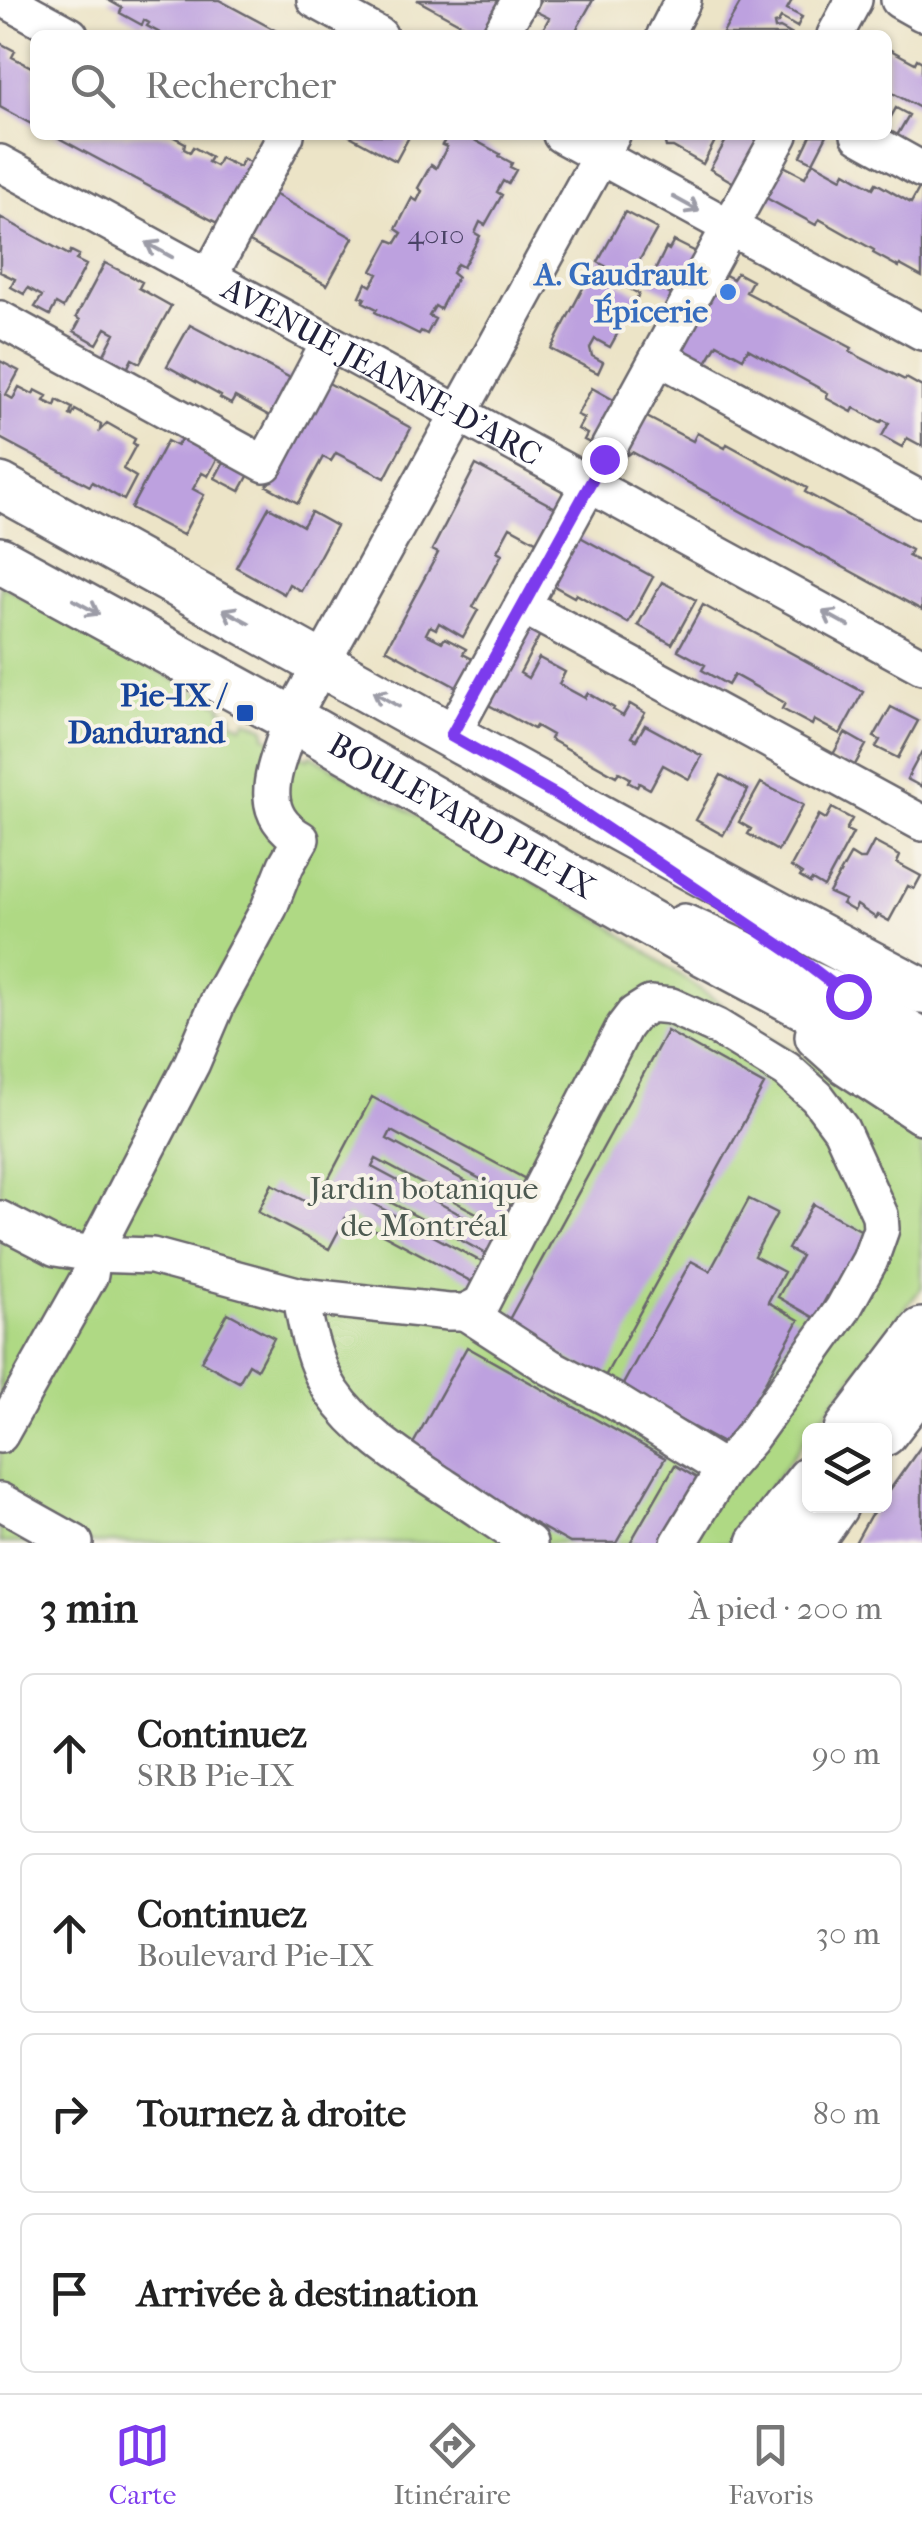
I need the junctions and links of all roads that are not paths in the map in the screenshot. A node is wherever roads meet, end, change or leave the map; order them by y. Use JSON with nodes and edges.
{"nodes":[{"id":1,"x":6,"y":0,"type":"edge"},
{"id":2,"x":315,"y":0,"type":"edge"},
{"id":3,"x":520,"y":0,"type":"edge"},
{"id":4,"x":684,"y":0,"type":"edge"},
{"id":5,"x":854,"y":0,"type":"edge"},
{"id":6,"x":899,"y":0,"type":"edge"},
{"id":7,"x":922,"y":13,"type":"edge"},
{"id":8,"x":61,"y":30,"type":"edge"},
{"id":9,"x":358,"y":30,"type":"edge"},
{"id":10,"x":503,"y":30,"type":"edge"},
{"id":11,"x":668,"y":30,"type":"edge"},
{"id":12,"x":838,"y":30,"type":"edge"},
{"id":13,"x":273,"y":140,"type":"edge"},
{"id":14,"x":581,"y":140,"type":"edge"},
{"id":15,"x":777,"y":140,"type":"edge"},
{"id":16,"x":868,"y":140,"type":"edge"},
{"id":17,"x":606,"y":146,"type":"edge"},
{"id":18,"x":0,"y":163,"type":"edge"},
{"id":19,"x":922,"y":170,"type":"edge"},
{"id":20,"x":730,"y":228,"type":"junction"},
{"id":21,"x":209,"y":277,"type":"junction"},
{"id":22,"x":0,"y":319,"type":"edge"},
{"id":23,"x":922,"y":332,"type":"edge"},
{"id":24,"x":329,"y":343,"type":"junction"},
{"id":25,"x":659,"y":356,"type":"junction"},
{"id":26,"x":460,"y":414,"type":"junction"},
{"id":27,"x":590,"y":484,"type":"junction"},
{"id":28,"x":0,"y":486,"type":"edge"},
{"id":29,"x":922,"y":500,"type":"edge"},
{"id":30,"x":0,"y":560,"type":"edge"},
{"id":31,"x":523,"y":606,"type":"junction"},
{"id":32,"x":322,"y":662,"type":"junction"},
{"id":33,"x":922,"y":666,"type":"edge"},
{"id":34,"x":291,"y":719,"type":"junction"},
{"id":35,"x":451,"y":736,"type":"junction"},
{"id":36,"x":558,"y":796,"type":"junction"},
{"id":37,"x":922,"y":823,"type":"edge"},
{"id":38,"x":541,"y":862,"type":"junction"},
{"id":39,"x":762,"y":984,"type":"junction"},
{"id":40,"x":922,"y":991,"type":"edge"},
{"id":41,"x":848,"y":996,"type":"junction"},
{"id":42,"x":922,"y":1036,"type":"edge"},
{"id":43,"x":922,"y":1069,"type":"edge"},
{"id":44,"x":922,"y":1111,"type":"edge"},
{"id":45,"x":0,"y":1219,"type":"edge"},
{"id":46,"x":93,"y":1254,"type":"junction"},
{"id":47,"x":300,"y":1296,"type":"junction"},
{"id":48,"x":465,"y":1312,"type":"junction"},
{"id":49,"x":922,"y":1331,"type":"edge"},
{"id":50,"x":903,"y":1402,"type":"edge"},
{"id":51,"x":860,"y":1423,"type":"edge"},
{"id":52,"x":0,"y":1434,"type":"edge"},
{"id":53,"x":724,"y":1469,"type":"junction"},
{"id":54,"x":802,"y":1489,"type":"edge"},
{"id":55,"x":0,"y":1502,"type":"edge"},
{"id":56,"x":830,"y":1513,"type":"edge"},
{"id":57,"x":75,"y":1543,"type":"edge"},
{"id":58,"x":529,"y":1543,"type":"edge"},
{"id":59,"x":679,"y":1543,"type":"edge"},
{"id":60,"x":760,"y":1543,"type":"edge"},
{"id":61,"x":809,"y":1543,"type":"edge"}],
"edges":[{"from":1,"to":8,"type":"street"},
{"from":2,"to":9,"type":"street"},
{"from":3,"to":10,"type":"street"},
{"from":4,"to":11,"type":"street"},
{"from":5,"to":12,"type":"street"},
{"from":6,"to":7,"type":"street"},
{"from":13,"to":21,"type":"street"},
{"from":14,"to":17,"type":"street"},
{"from":15,"to":20,"type":"street"},
{"from":16,"to":19,"type":"street"},
{"from":17,"to":20,"type":"street","one_way":true},
{"from":17,"to":26,"type":"street"},
{"from":21,"to":18,"type":"street","name":"AVENUE JEANNE-D'ARC","one_way":true},
{"from":20,"to":23,"type":"street"},
{"from":20,"to":25,"type":"street"},
{"from":21,"to":24,"type":"street","name":"AVENUE JEANNE-D'ARC"},
{"from":22,"to":24,"type":"street"},
{"from":24,"to":26,"type":"street","name":"AVENUE JEANNE-D'ARC"},
{"from":25,"to":27,"type":"street"},
{"from":25,"to":29,"type":"street"},
{"from":26,"to":27,"type":"street","name":"AVENUE JEANNE-D'ARC"},
{"from":26,"to":32,"type":"street"},
{"from":27,"to":31,"type":"street"},
{"from":33,"to":27,"type":"street","name":"AVENUE JEANNE-D'ARC","one_way":true},
{"from":32,"to":28,"type":"main road","name":"BOULEVARD PIE-IX","one_way":true},
{"from":30,"to":34,"type":"main road","name":"BOULEVARD PIE-IX","one_way":true},
{"from":31,"to":35,"type":"street"},
{"from":31,"to":37,"type":"street"},
{"from":32,"to":34,"type":"street"},
{"from":35,"to":32,"type":"main road","name":"BOULEVARD PIE-IX","one_way":true},
{"from":34,"to":38,"type":"main road","name":"BOULEVARD PIE-IX"},
{"from":34,"to":46,"type":"street"},
{"from":35,"to":36,"type":"main road","name":"BOULEVARD PIE-IX"},
{"from":36,"to":40,"type":"main road","name":"BOULEVARD PIE-IX"},
{"from":36,"to":41,"type":"street"},
{"from":38,"to":39,"type":"main road","name":"BOULEVARD PIE-IX"},
{"from":38,"to":41,"type":"street"},
{"from":39,"to":43,"type":"main road","name":"BOULEVARD PIE-IX"},
{"from":39,"to":44,"type":"main road"},
{"from":41,"to":42,"type":"street"},
{"from":45,"to":46,"type":"street"},
{"from":46,"to":47,"type":"street"},
{"from":46,"to":52,"type":"street"},
{"from":47,"to":48,"type":"street"},
{"from":47,"to":58,"type":"street"},
{"from":48,"to":53,"type":"street"},
{"from":48,"to":53,"type":"street"},
{"from":49,"to":50,"type":"main road"},
{"from":50,"to":51,"type":"main road"},
{"from":53,"to":59,"type":"street"},
{"from":54,"to":60,"type":"main road"},
{"from":55,"to":57,"type":"street"},
{"from":56,"to":61,"type":"main road"}]}
